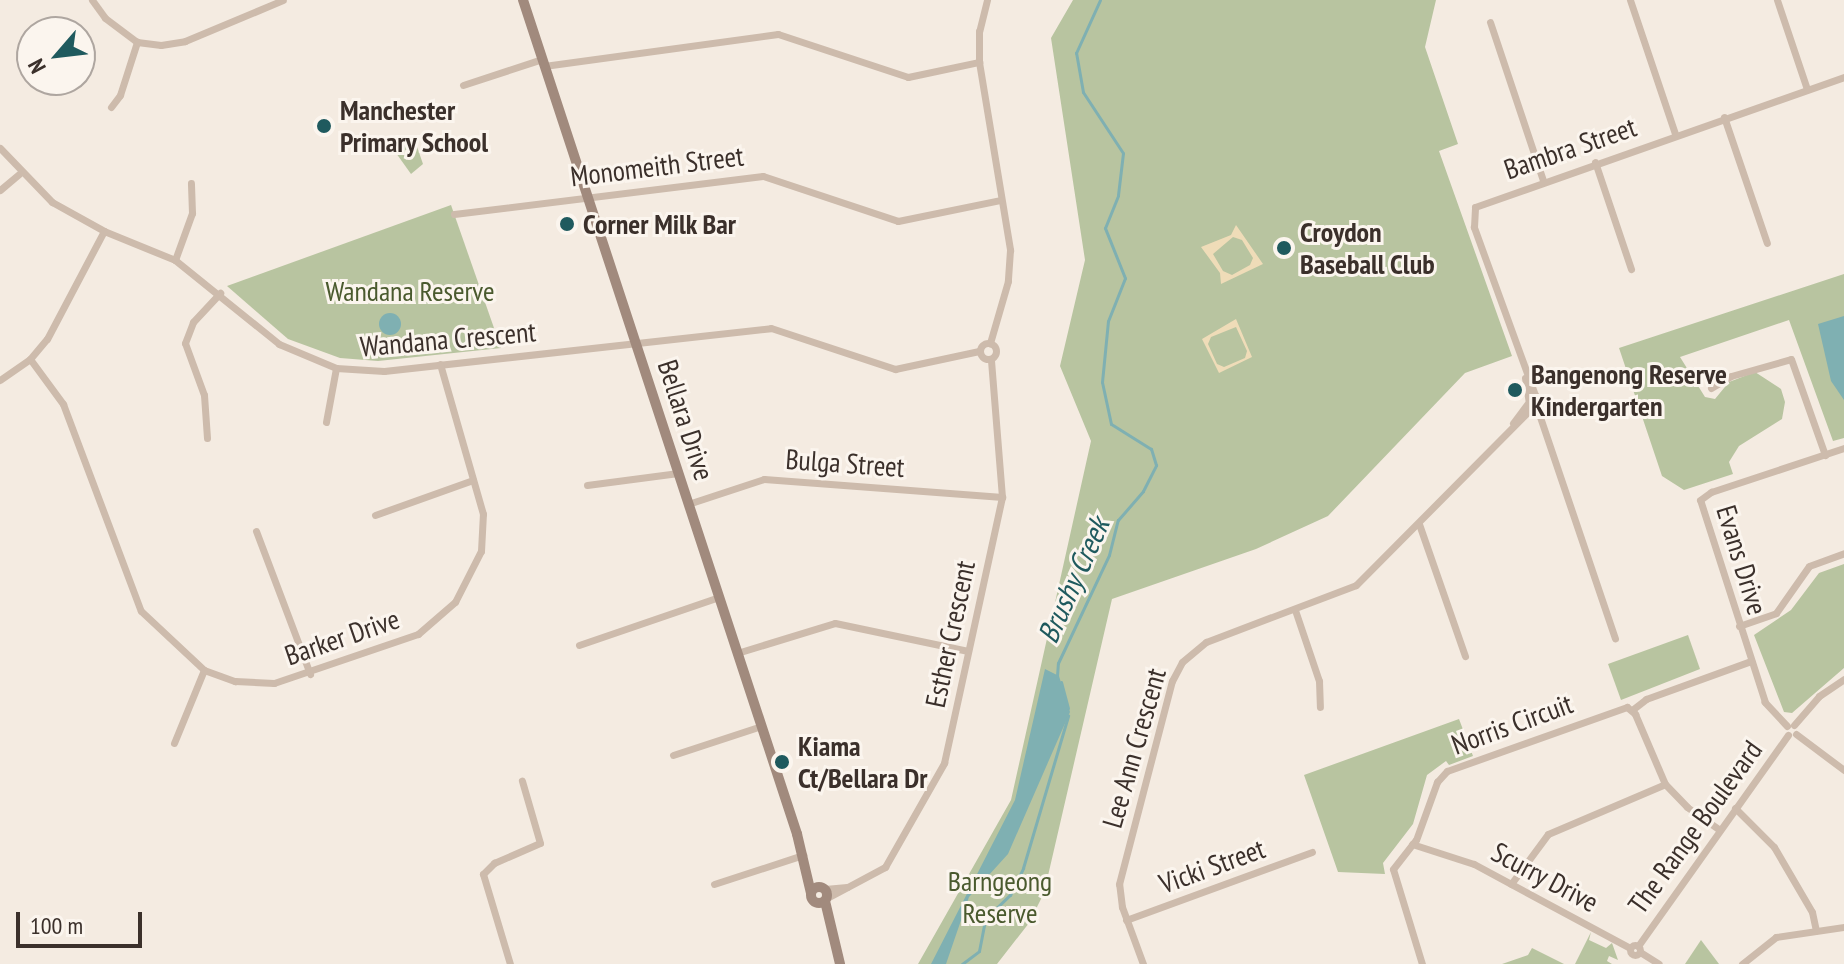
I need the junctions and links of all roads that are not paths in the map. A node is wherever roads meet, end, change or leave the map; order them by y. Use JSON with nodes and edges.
{"nodes":[{"id":1,"x":92,"y":0,"type":"edge"},
{"id":2,"x":283,"y":0,"type":"edge"},
{"id":3,"x":523,"y":0,"type":"edge"},
{"id":4,"x":987,"y":0,"type":"edge"},
{"id":5,"x":1630,"y":0,"type":"edge"},
{"id":6,"x":1777,"y":0,"type":"edge"},
{"id":7,"x":1490,"y":22,"type":"dead end"},
{"id":8,"x":137,"y":42,"type":"junction"},
{"id":9,"x":979,"y":62,"type":"junction"},
{"id":10,"x":543,"y":63,"type":"junction"},
{"id":11,"x":1844,"y":77,"type":"edge"},
{"id":12,"x":463,"y":85,"type":"dead end"},
{"id":13,"x":1807,"y":89,"type":"junction"},
{"id":14,"x":111,"y":107,"type":"dead end"},
{"id":15,"x":1724,"y":117,"type":"junction"},
{"id":16,"x":1675,"y":134,"type":"junction"},
{"id":17,"x":0,"y":148,"type":"edge"},
{"id":18,"x":1595,"y":162,"type":"junction"},
{"id":19,"x":19,"y":174,"type":"junction"},
{"id":20,"x":1543,"y":180,"type":"junction"},
{"id":21,"x":191,"y":183,"type":"dead end"},
{"id":22,"x":0,"y":190,"type":"edge"},
{"id":23,"x":587,"y":196,"type":"junction"},
{"id":24,"x":1000,"y":200,"type":"junction"},
{"id":25,"x":454,"y":214,"type":"dead end"},
{"id":26,"x":104,"y":231,"type":"junction"},
{"id":27,"x":1767,"y":243,"type":"dead end"},
{"id":28,"x":175,"y":260,"type":"junction"},
{"id":29,"x":1631,"y":269,"type":"dead end"},
{"id":30,"x":220,"y":293,"type":"junction"},
{"id":31,"x":635,"y":343,"type":"junction"},
{"id":32,"x":990,"y":343,"type":"junction"},
{"id":33,"x":979,"y":351,"type":"junction"},
{"id":34,"x":30,"y":359,"type":"junction"},
{"id":35,"x":991,"y":359,"type":"junction"},
{"id":36,"x":440,"y":364,"type":"junction"},
{"id":37,"x":336,"y":368,"type":"junction"},
{"id":38,"x":0,"y":380,"type":"edge"},
{"id":39,"x":1711,"y":388,"type":"dead end"},
{"id":40,"x":1531,"y":404,"type":"junction"},
{"id":41,"x":326,"y":422,"type":"dead end"},
{"id":42,"x":207,"y":438,"type":"dead end"},
{"id":43,"x":1844,"y":448,"type":"edge"},
{"id":44,"x":1825,"y":455,"type":"junction"},
{"id":45,"x":678,"y":473,"type":"junction"},
{"id":46,"x":473,"y":480,"type":"junction"},
{"id":47,"x":587,"y":485,"type":"dead end"},
{"id":48,"x":1002,"y":497,"type":"junction"},
{"id":49,"x":688,"y":504,"type":"junction"},
{"id":50,"x":375,"y":515,"type":"dead end"},
{"id":51,"x":1419,"y":524,"type":"junction"},
{"id":52,"x":256,"y":531,"type":"dead end"},
{"id":53,"x":1844,"y":553,"type":"edge"},
{"id":54,"x":719,"y":597,"type":"junction"},
{"id":55,"x":1295,"y":610,"type":"junction"},
{"id":56,"x":1739,"y":626,"type":"junction"},
{"id":57,"x":1615,"y":638,"type":"dead end"},
{"id":58,"x":579,"y":645,"type":"dead end"},
{"id":59,"x":968,"y":651,"type":"junction"},
{"id":60,"x":737,"y":653,"type":"junction"},
{"id":61,"x":1465,"y":656,"type":"dead end"},
{"id":62,"x":1751,"y":661,"type":"junction"},
{"id":63,"x":204,"y":670,"type":"junction"},
{"id":64,"x":310,"y":674,"type":"junction"},
{"id":65,"x":1844,"y":679,"type":"edge"},
{"id":66,"x":1320,"y":707,"type":"dead end"},
{"id":67,"x":1632,"y":710,"type":"junction"},
{"id":68,"x":761,"y":726,"type":"junction"},
{"id":69,"x":1791,"y":730,"type":"junction"},
{"id":70,"x":174,"y":743,"type":"dead end"},
{"id":71,"x":673,"y":755,"type":"dead end"},
{"id":72,"x":1844,"y":770,"type":"edge"},
{"id":73,"x":522,"y":781,"type":"dead end"},
{"id":74,"x":1664,"y":782,"type":"junction"},
{"id":75,"x":1733,"y":811,"type":"junction"},
{"id":76,"x":1718,"y":831,"type":"junction"},
{"id":77,"x":1414,"y":842,"type":"junction"},
{"id":78,"x":1312,"y":852,"type":"dead end"},
{"id":79,"x":803,"y":855,"type":"junction"},
{"id":80,"x":714,"y":884,"type":"dead end"},
{"id":81,"x":1514,"y":886,"type":"junction"},
{"id":82,"x":821,"y":895,"type":"junction"},
{"id":83,"x":1126,"y":920,"type":"junction"},
{"id":84,"x":1844,"y":927,"type":"edge"},
{"id":85,"x":1816,"y":931,"type":"junction"},
{"id":86,"x":1635,"y":950,"type":"junction"},
{"id":87,"x":510,"y":964,"type":"edge"},
{"id":88,"x":840,"y":964,"type":"edge"},
{"id":89,"x":1143,"y":964,"type":"edge"},
{"id":90,"x":1422,"y":964,"type":"edge"},
{"id":91,"x":1628,"y":964,"type":"edge"},
{"id":92,"x":1659,"y":964,"type":"edge"},
{"id":93,"x":1742,"y":964,"type":"edge"}],
"edges":[{"from":1,"to":8,"type":"street"},
{"from":2,"to":8,"type":"street"},
{"from":3,"to":10,"type":"main road","name":"Bellara Drive"},
{"from":4,"to":9,"type":"street"},
{"from":5,"to":16,"type":"street"},
{"from":6,"to":13,"type":"street"},
{"from":7,"to":20,"type":"street"},
{"from":8,"to":14,"type":"street"},
{"from":9,"to":10,"type":"street"},
{"from":9,"to":24,"type":"street"},
{"from":10,"to":12,"type":"street"},
{"from":10,"to":23,"type":"main road","name":"Bellara Drive"},
{"from":11,"to":13,"type":"street","name":"Bambra Street"},
{"from":13,"to":15,"type":"street","name":"Bambra Street"},
{"from":15,"to":16,"type":"street","name":"Bambra Street"},
{"from":15,"to":27,"type":"street"},
{"from":16,"to":18,"type":"street","name":"Bambra Street"},
{"from":17,"to":19,"type":"street","name":"Wandana Crescent"},
{"from":18,"to":20,"type":"street","name":"Bambra Street"},
{"from":18,"to":29,"type":"street"},
{"from":19,"to":22,"type":"street"},
{"from":19,"to":26,"type":"street","name":"Wandana Crescent"},
{"from":20,"to":40,"type":"street","name":"Bambra Street"},
{"from":21,"to":28,"type":"street"},
{"from":23,"to":24,"type":"street","name":"Monomeith Street"},
{"from":23,"to":25,"type":"street","name":"Monomeith Street"},
{"from":23,"to":31,"type":"main road","name":"Bellara Drive"},
{"from":24,"to":32,"type":"street"},
{"from":26,"to":28,"type":"street","name":"Wandana Crescent"},
{"from":26,"to":34,"type":"street"},
{"from":28,"to":30,"type":"street","name":"Wandana Crescent"},
{"from":30,"to":37,"type":"street","name":"Wandana Crescent"},
{"from":30,"to":42,"type":"street"},
{"from":31,"to":33,"type":"street","name":"Wandana Crescent"},
{"from":31,"to":36,"type":"street","name":"Wandana Crescent"},
{"from":31,"to":45,"type":"main road","name":"Bellara Drive"},
{"from":32,"to":33,"type":"street"},
{"from":32,"to":35,"type":"street","name":"Esther Crescent"},
{"from":33,"to":35,"type":"street"},
{"from":34,"to":38,"type":"street"},
{"from":34,"to":63,"type":"street","name":"Barker Drive"},
{"from":35,"to":48,"type":"street","name":"Esther Crescent"},
{"from":36,"to":37,"type":"street","name":"Wandana Crescent"},
{"from":36,"to":46,"type":"street","name":"Barker Drive"},
{"from":37,"to":41,"type":"street"},
{"from":39,"to":44,"type":"street"},
{"from":40,"to":51,"type":"street","name":"Lee Ann Crescent"},
{"from":40,"to":57,"type":"street","name":"Bambra Street"},
{"from":43,"to":44,"type":"street","name":"Evans Drive"},
{"from":44,"to":56,"type":"street","name":"Evans Drive"},
{"from":45,"to":47,"type":"street"},
{"from":45,"to":49,"type":"main road","name":"Bellara Drive"},
{"from":46,"to":50,"type":"street"},
{"from":46,"to":64,"type":"street","name":"Barker Drive"},
{"from":48,"to":49,"type":"street","name":"Bulga Street"},
{"from":48,"to":59,"type":"street","name":"Esther Crescent"},
{"from":49,"to":54,"type":"main road","name":"Bellara Drive"},
{"from":51,"to":55,"type":"street","name":"Lee Ann Crescent"},
{"from":51,"to":61,"type":"street"},
{"from":52,"to":64,"type":"street"},
{"from":53,"to":56,"type":"street"},
{"from":54,"to":58,"type":"street"},
{"from":54,"to":60,"type":"main road","name":"Bellara Drive"},
{"from":55,"to":66,"type":"street"},
{"from":55,"to":83,"type":"street","name":"Lee Ann Crescent"},
{"from":56,"to":62,"type":"street","name":"Evans Drive"},
{"from":59,"to":60,"type":"street"},
{"from":59,"to":82,"type":"street","name":"Esther Crescent"},
{"from":60,"to":68,"type":"main road","name":"Bellara Drive"},
{"from":62,"to":67,"type":"street","name":"Norris Circuit"},
{"from":62,"to":69,"type":"street","name":"Evans Drive"},
{"from":63,"to":64,"type":"street","name":"Barker Drive"},
{"from":63,"to":70,"type":"street"},
{"from":65,"to":69,"type":"street"},
{"from":67,"to":74,"type":"street"},
{"from":67,"to":77,"type":"street","name":"Norris Circuit"},
{"from":68,"to":71,"type":"street"},
{"from":68,"to":79,"type":"main road","name":"Bellara Drive"},
{"from":69,"to":72,"type":"street","name":"The Range Boulevard"},
{"from":69,"to":75,"type":"street","name":"The Range Boulevard"},
{"from":73,"to":87,"type":"street"},
{"from":74,"to":76,"type":"street"},
{"from":74,"to":81,"type":"street"},
{"from":75,"to":76,"type":"street","name":"The Range Boulevard"},
{"from":75,"to":85,"type":"street"},
{"from":76,"to":86,"type":"street","name":"The Range Boulevard"},
{"from":77,"to":81,"type":"street","name":"Scurry Drive"},
{"from":77,"to":90,"type":"street","name":"Norris Circuit"},
{"from":78,"to":83,"type":"street","name":"Vicki Street"},
{"from":79,"to":80,"type":"street"},
{"from":79,"to":82,"type":"main road","name":"Bellara Drive"},
{"from":81,"to":86,"type":"street","name":"Scurry Drive"},
{"from":82,"to":88,"type":"main road","name":"Bellara Drive"},
{"from":83,"to":89,"type":"street","name":"Lee Ann Crescent"},
{"from":84,"to":85,"type":"street"},
{"from":85,"to":93,"type":"street"},
{"from":86,"to":91,"type":"street","name":"The Range Boulevard"},
{"from":86,"to":92,"type":"street","name":"Scurry Drive"}]}
